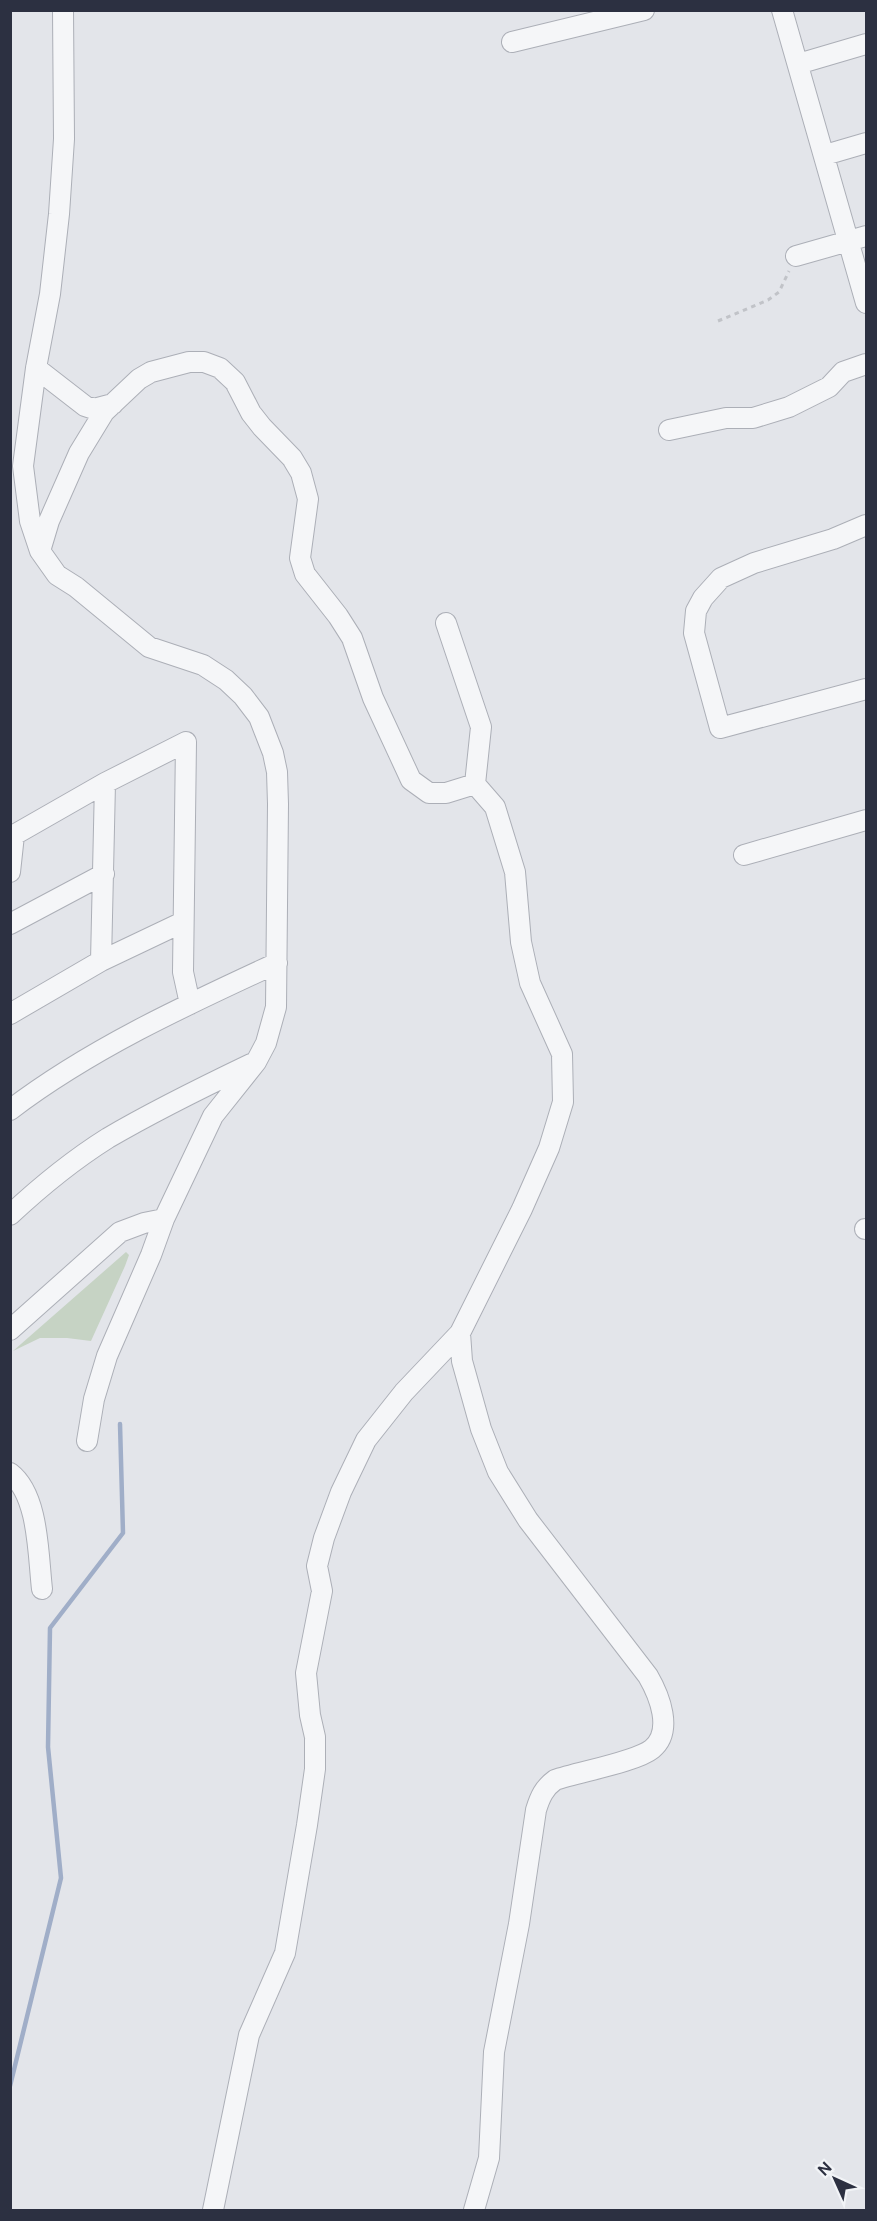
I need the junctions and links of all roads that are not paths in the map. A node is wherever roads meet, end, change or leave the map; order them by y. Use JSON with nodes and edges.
{"nodes":[{"id":1,"x":63,"y":10,"type":"edge"},
{"id":2,"x":644,"y":10,"type":"edge"},
{"id":3,"x":782,"y":10,"type":"edge"},
{"id":4,"x":584,"y":17,"type":"edge"},
{"id":5,"x":512,"y":42,"type":"dead end"},
{"id":6,"x":867,"y":44,"type":"edge"},
{"id":7,"x":798,"y":64,"type":"junction"},
{"id":8,"x":867,"y":143,"type":"edge"},
{"id":9,"x":825,"y":155,"type":"junction"},
{"id":10,"x":858,"y":238,"type":"edge"},
{"id":11,"x":796,"y":256,"type":"road end"},
{"id":12,"x":867,"y":303,"type":"edge"},
{"id":13,"x":867,"y":364,"type":"edge"},
{"id":14,"x":36,"y":368,"type":"junction"},
{"id":15,"x":113,"y":404,"type":"junction"},
{"id":16,"x":669,"y":430,"type":"dead end"},
{"id":17,"x":867,"y":525,"type":"edge"},
{"id":18,"x":40,"y":551,"type":"junction"},
{"id":19,"x":446,"y":623,"type":"dead end"},
{"id":20,"x":867,"y":689,"type":"edge"},
{"id":21,"x":105,"y":783,"type":"junction"},
{"id":22,"x":475,"y":784,"type":"junction"},
{"id":23,"x":867,"y":820,"type":"edge"},
{"id":24,"x":744,"y":855,"type":"dead end"},
{"id":25,"x":10,"y":872,"type":"edge"},
{"id":26,"x":104,"y":874,"type":"junction"},
{"id":27,"x":183,"y":922,"type":"junction"},
{"id":28,"x":10,"y":924,"type":"edge"},
{"id":29,"x":102,"y":961,"type":"junction"},
{"id":30,"x":277,"y":963,"type":"junction"},
{"id":31,"x":190,"y":1004,"type":"junction"},
{"id":32,"x":10,"y":1014,"type":"edge"},
{"id":33,"x":256,"y":1062,"type":"junction"},
{"id":34,"x":10,"y":1110,"type":"edge"},
{"id":35,"x":10,"y":1215,"type":"edge"},
{"id":36,"x":164,"y":1219,"type":"junction"},
{"id":37,"x":10,"y":1330,"type":"edge"},
{"id":38,"x":460,"y":1333,"type":"junction"},
{"id":39,"x":87,"y":1441,"type":"dead end"},
{"id":40,"x":10,"y":1473,"type":"edge"},
{"id":41,"x":42,"y":1589,"type":"dead end"},
{"id":42,"x":213,"y":2211,"type":"edge"},
{"id":43,"x":474,"y":2211,"type":"edge"}],
"edges":[{"from":1,"to":14,"type":"street"},
{"from":2,"to":4,"type":"street"},
{"from":3,"to":7,"type":"street"},
{"from":4,"to":5,"type":"street"},
{"from":6,"to":7,"type":"street"},
{"from":7,"to":9,"type":"street"},
{"from":8,"to":9,"type":"street"},
{"from":9,"to":10,"type":"street"},
{"from":10,"to":11,"type":"street"},
{"from":10,"to":12,"type":"street"},
{"from":13,"to":16,"type":"street"},
{"from":14,"to":15,"type":"street"},
{"from":14,"to":18,"type":"street"},
{"from":15,"to":18,"type":"street"},
{"from":15,"to":22,"type":"street"},
{"from":17,"to":20,"type":"street"},
{"from":18,"to":30,"type":"street"},
{"from":19,"to":22,"type":"street"},
{"from":21,"to":25,"type":"street"},
{"from":21,"to":26,"type":"street"},
{"from":21,"to":27,"type":"street"},
{"from":22,"to":38,"type":"street"},
{"from":23,"to":24,"type":"street"},
{"from":26,"to":28,"type":"street"},
{"from":26,"to":29,"type":"street"},
{"from":27,"to":29,"type":"street"},
{"from":27,"to":31,"type":"street"},
{"from":29,"to":32,"type":"street"},
{"from":30,"to":31,"type":"street"},
{"from":30,"to":33,"type":"street"},
{"from":31,"to":34,"type":"street"},
{"from":33,"to":35,"type":"street"},
{"from":33,"to":36,"type":"street"},
{"from":36,"to":37,"type":"street"},
{"from":36,"to":39,"type":"street"},
{"from":38,"to":42,"type":"street"},
{"from":38,"to":43,"type":"street"},
{"from":40,"to":41,"type":"street"}]}
